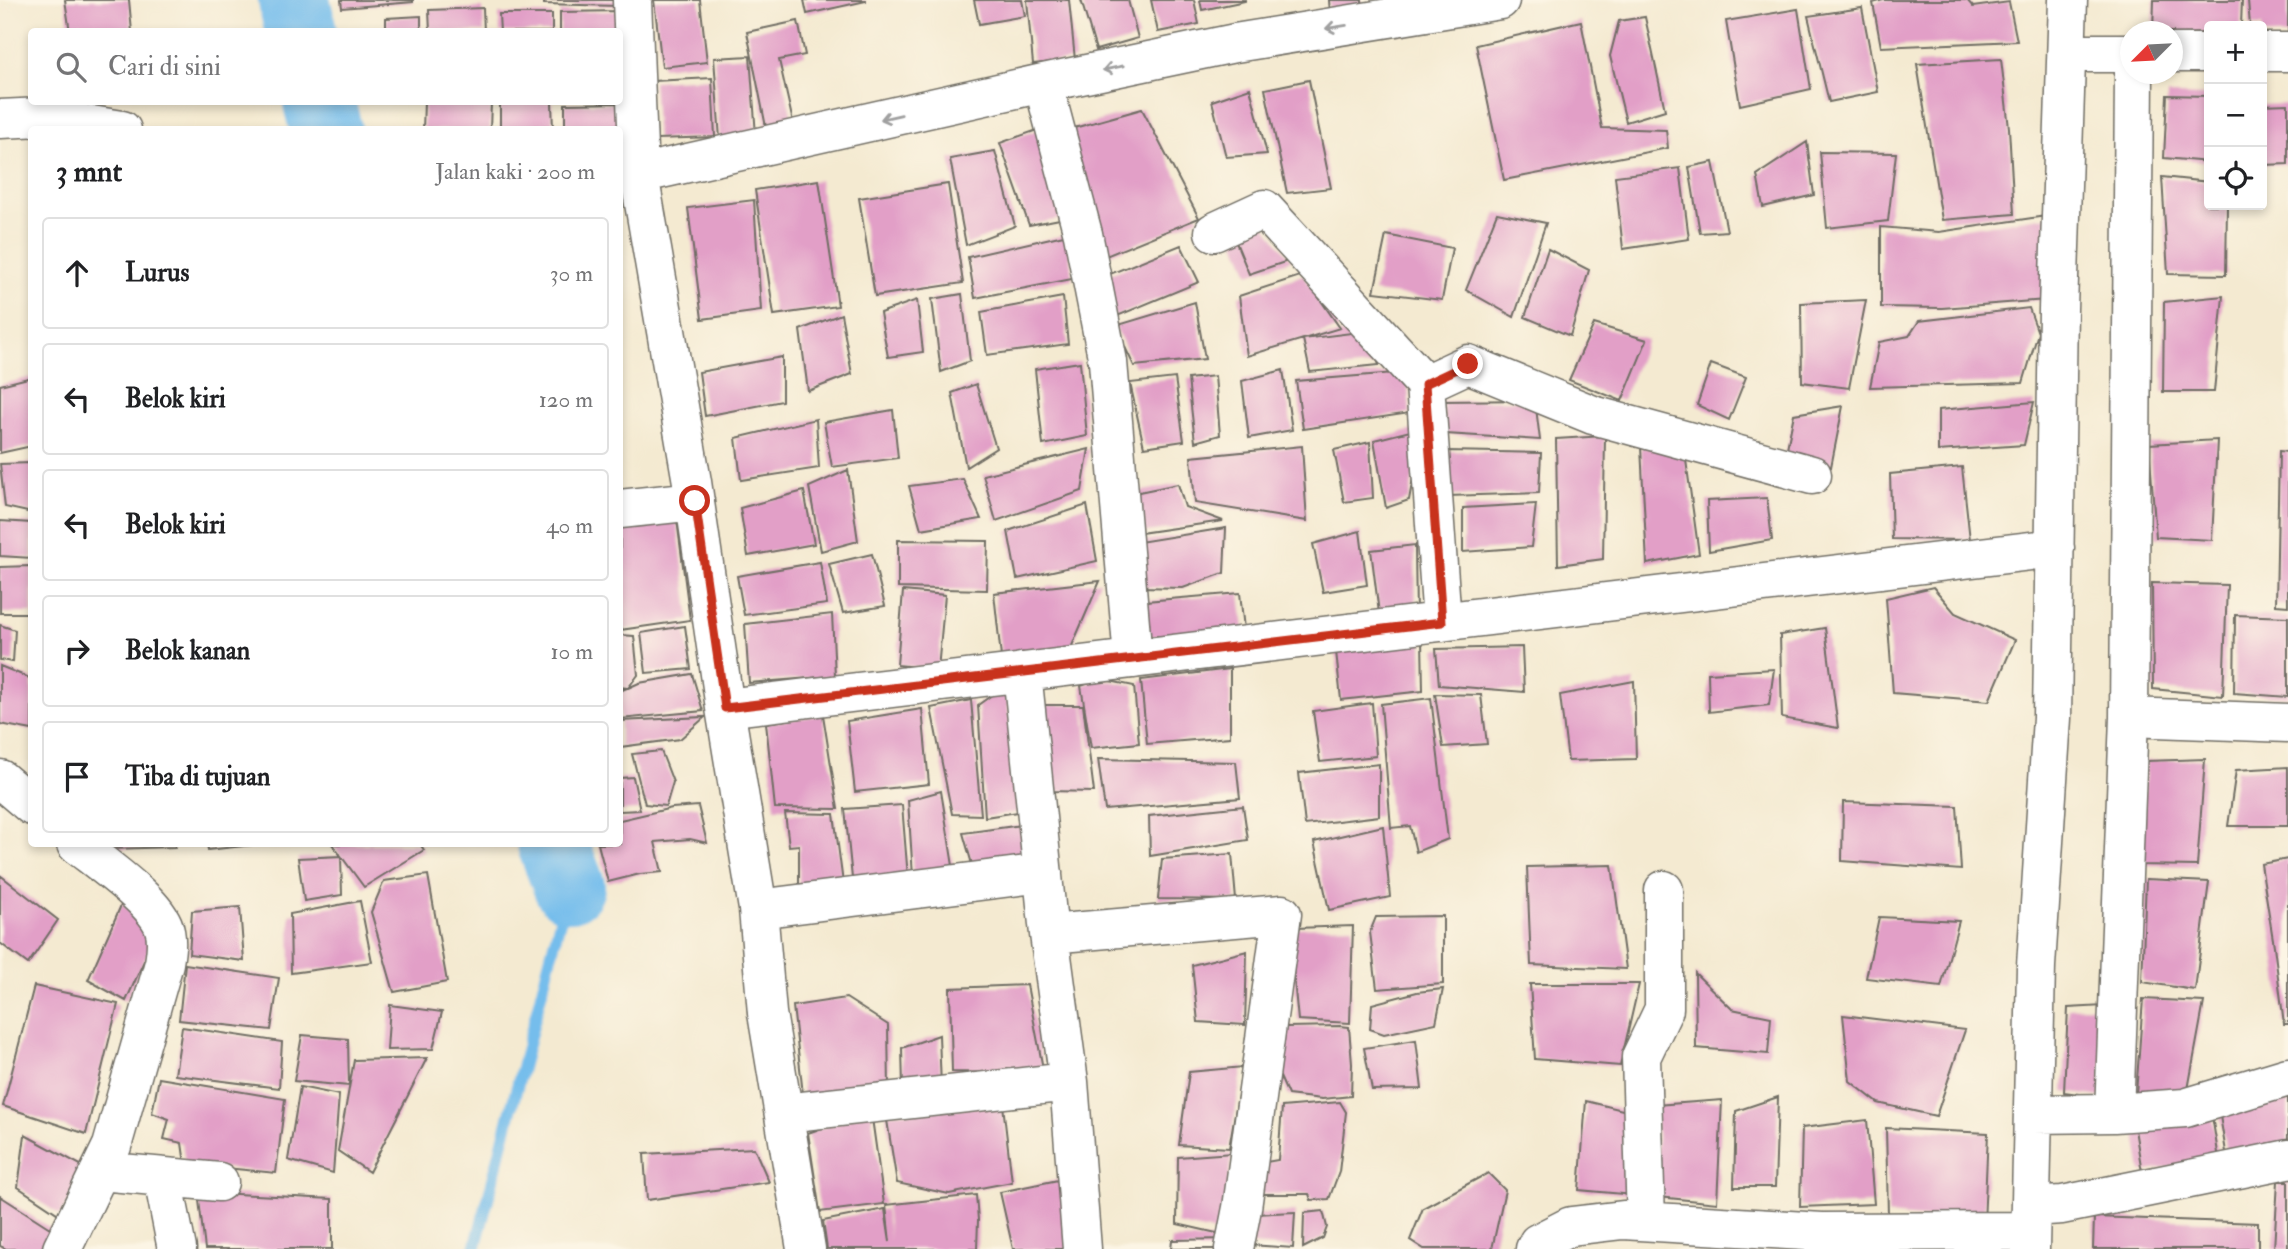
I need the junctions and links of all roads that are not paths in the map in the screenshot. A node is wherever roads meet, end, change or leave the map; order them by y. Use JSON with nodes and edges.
{"nodes":[{"id":1,"x":632,"y":0,"type":"edge"},
{"id":2,"x":1500,"y":0,"type":"edge"},
{"id":3,"x":2068,"y":0,"type":"edge"},
{"id":4,"x":2267,"y":52,"type":"edge"},
{"id":5,"x":2288,"y":52,"type":"edge"},
{"id":6,"x":2068,"y":53,"type":"junction"},
{"id":7,"x":2120,"y":53,"type":"edge"},
{"id":8,"x":2183,"y":53,"type":"edge"},
{"id":9,"x":2204,"y":53,"type":"edge"},
{"id":10,"x":1043,"y":83,"type":"junction"},
{"id":11,"x":2134,"y":84,"type":"edge"},
{"id":12,"x":0,"y":119,"type":"edge"},
{"id":13,"x":44,"y":123,"type":"edge"},
{"id":14,"x":77,"y":126,"type":"edge"},
{"id":15,"x":629,"y":173,"type":"edge"},
{"id":16,"x":1214,"y":232,"type":"dead end"},
{"id":17,"x":1425,"y":384,"type":"junction"},
{"id":18,"x":1812,"y":475,"type":"dead end"},
{"id":19,"x":695,"y":501,"type":"junction"},
{"id":20,"x":623,"y":509,"type":"edge"},
{"id":21,"x":2055,"y":548,"type":"junction"},
{"id":22,"x":1442,"y":622,"type":"junction"},
{"id":23,"x":1133,"y":659,"type":"junction"},
{"id":24,"x":1021,"y":672,"type":"junction"},
{"id":25,"x":725,"y":708,"type":"junction"},
{"id":26,"x":2129,"y":717,"type":"junction"},
{"id":27,"x":2288,"y":723,"type":"edge"},
{"id":28,"x":0,"y":779,"type":"edge"},
{"id":29,"x":28,"y":803,"type":"edge"},
{"id":30,"x":80,"y":847,"type":"edge"},
{"id":31,"x":1043,"y":873,"type":"junction"},
{"id":32,"x":1664,"y":890,"type":"dead end"},
{"id":33,"x":758,"y":909,"type":"junction"},
{"id":34,"x":1049,"y":934,"type":"junction"},
{"id":35,"x":2288,"y":1077,"type":"edge"},
{"id":36,"x":1069,"y":1083,"type":"junction"},
{"id":37,"x":784,"y":1113,"type":"junction"},
{"id":38,"x":2113,"y":1113,"type":"junction"},
{"id":39,"x":2033,"y":1114,"type":"junction"},
{"id":40,"x":2288,"y":1159,"type":"edge"},
{"id":41,"x":100,"y":1171,"type":"junction"},
{"id":42,"x":163,"y":1178,"type":"junction"},
{"id":43,"x":219,"y":1182,"type":"dead end"},
{"id":44,"x":1646,"y":1221,"type":"junction"},
{"id":45,"x":2031,"y":1229,"type":"edge"},
{"id":46,"x":62,"y":1249,"type":"edge"},
{"id":47,"x":177,"y":1249,"type":"edge"},
{"id":48,"x":806,"y":1249,"type":"edge"},
{"id":49,"x":1082,"y":1249,"type":"edge"},
{"id":50,"x":1234,"y":1249,"type":"edge"},
{"id":51,"x":1535,"y":1249,"type":"edge"}],
"edges":[{"from":1,"to":15,"type":"street"},
{"from":2,"to":10,"type":"street","one_way":true},
{"from":3,"to":6,"type":"street"},
{"from":4,"to":5,"type":"street"},
{"from":6,"to":7,"type":"street"},
{"from":6,"to":21,"type":"street"},
{"from":8,"to":9,"type":"street"},
{"from":10,"to":15,"type":"street","one_way":true},
{"from":10,"to":23,"type":"street"},
{"from":11,"to":26,"type":"street"},
{"from":12,"to":13,"type":"street"},
{"from":13,"to":14,"type":"street"},
{"from":15,"to":19,"type":"street"},
{"from":16,"to":17,"type":"street"},
{"from":17,"to":18,"type":"street"},
{"from":17,"to":22,"type":"street"},
{"from":19,"to":20,"type":"street"},
{"from":19,"to":25,"type":"street"},
{"from":21,"to":22,"type":"street"},
{"from":21,"to":39,"type":"street"},
{"from":22,"to":23,"type":"street"},
{"from":23,"to":24,"type":"street"},
{"from":24,"to":25,"type":"street"},
{"from":24,"to":31,"type":"street"},
{"from":25,"to":33,"type":"street"},
{"from":26,"to":27,"type":"street"},
{"from":26,"to":38,"type":"street"},
{"from":28,"to":29,"type":"street"},
{"from":30,"to":41,"type":"street"},
{"from":31,"to":33,"type":"street"},
{"from":31,"to":34,"type":"street"},
{"from":32,"to":44,"type":"street"},
{"from":33,"to":37,"type":"street"},
{"from":34,"to":36,"type":"street"},
{"from":34,"to":50,"type":"street"},
{"from":35,"to":38,"type":"street"},
{"from":36,"to":37,"type":"street"},
{"from":36,"to":49,"type":"street"},
{"from":37,"to":48,"type":"street"},
{"from":38,"to":39,"type":"street"},
{"from":39,"to":45,"type":"street"},
{"from":40,"to":45,"type":"street"},
{"from":41,"to":42,"type":"street"},
{"from":41,"to":46,"type":"street"},
{"from":42,"to":43,"type":"street"},
{"from":42,"to":47,"type":"street"},
{"from":44,"to":45,"type":"street"},
{"from":44,"to":51,"type":"street"}]}
